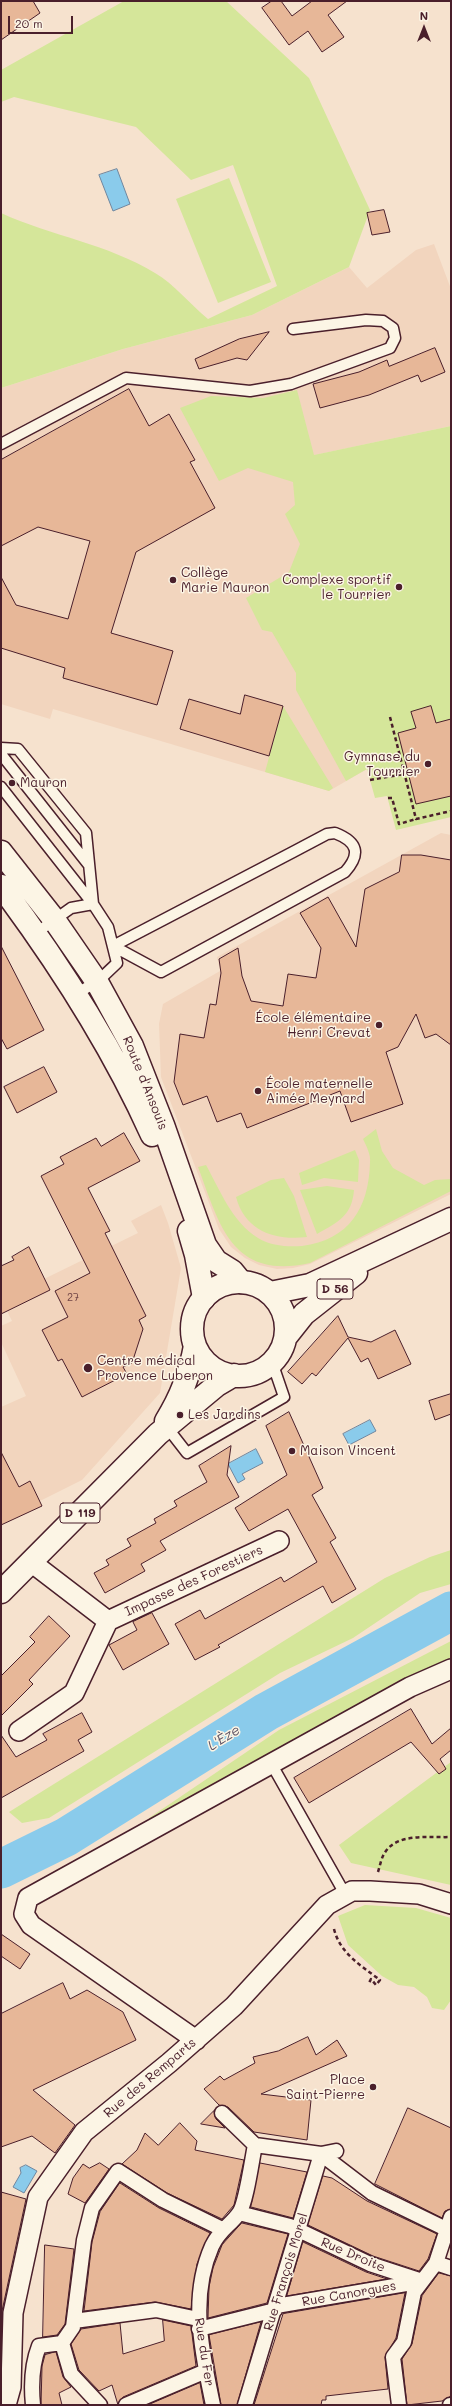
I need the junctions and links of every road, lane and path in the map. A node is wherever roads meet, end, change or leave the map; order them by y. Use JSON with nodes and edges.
{"nodes":[{"id":1,"x":293,"y":329,"type":"dead end"},
{"id":2,"x":1,"y":444,"type":"edge"},
{"id":3,"x":390,"y":717,"type":"dead end"},
{"id":4,"x":1,"y":748,"type":"edge"},
{"id":5,"x":1,"y":754,"type":"edge"},
{"id":6,"x":404,"y":774,"type":"junction"},
{"id":7,"x":370,"y":780,"type":"dead end"},
{"id":8,"x":1,"y":787,"type":"edge"},
{"id":9,"x":388,"y":798,"type":"dead end"},
{"id":10,"x":451,"y":810,"type":"edge"},
{"id":11,"x":416,"y":819,"type":"junction"},
{"id":12,"x":1,"y":852,"type":"edge"},
{"id":13,"x":88,"y":864,"type":"junction"},
{"id":14,"x":1,"y":886,"type":"edge"},
{"id":15,"x":93,"y":904,"type":"junction"},
{"id":16,"x":54,"y":918,"type":"junction"},
{"id":17,"x":36,"y":933,"type":"junction"},
{"id":18,"x":113,"y":946,"type":"junction"},
{"id":19,"x":97,"y":982,"type":"junction"},
{"id":20,"x":77,"y":993,"type":"junction"},
{"id":21,"x":451,"y":1219,"type":"edge"},
{"id":22,"x":391,"y":1247,"type":"junction"},
{"id":23,"x":241,"y":1282,"type":"junction"},
{"id":24,"x":270,"y":1293,"type":"junction"},
{"id":25,"x":204,"y":1298,"type":"junction"},
{"id":26,"x":285,"y":1338,"type":"junction"},
{"id":27,"x":195,"y":1346,"type":"junction"},
{"id":28,"x":272,"y":1362,"type":"junction"},
{"id":29,"x":234,"y":1375,"type":"junction"},
{"id":30,"x":162,"y":1430,"type":"junction"},
{"id":31,"x":279,"y":1541,"type":"dead end"},
{"id":32,"x":31,"y":1562,"type":"junction"},
{"id":33,"x":1,"y":1592,"type":"edge"},
{"id":34,"x":108,"y":1621,"type":"junction"},
{"id":35,"x":451,"y":1669,"type":"edge"},
{"id":36,"x":19,"y":1731,"type":"dead end"},
{"id":37,"x":276,"y":1772,"type":"dead end"},
{"id":38,"x":451,"y":1837,"type":"edge"},
{"id":39,"x":370,"y":1890,"type":"junction"},
{"id":40,"x":345,"y":1894,"type":"junction"},
{"id":41,"x":451,"y":1904,"type":"edge"},
{"id":42,"x":327,"y":1905,"type":"junction"},
{"id":43,"x":369,"y":1983,"type":"dead end"},
{"id":44,"x":196,"y":2040,"type":"junction"},
{"id":45,"x":222,"y":2113,"type":"dead end"},
{"id":46,"x":255,"y":2145,"type":"junction"},
{"id":47,"x":336,"y":2151,"type":"dead end"},
{"id":48,"x":321,"y":2154,"type":"junction"},
{"id":49,"x":239,"y":2213,"type":"junction"},
{"id":50,"x":448,"y":2223,"type":"edge"},
{"id":51,"x":222,"y":2229,"type":"junction"},
{"id":52,"x":299,"y":2231,"type":"junction"},
{"id":53,"x":436,"y":2263,"type":"junction"},
{"id":54,"x":451,"y":2268,"type":"edge"},
{"id":55,"x":422,"y":2282,"type":"junction"},
{"id":56,"x":275,"y":2308,"type":"junction"},
{"id":57,"x":73,"y":2324,"type":"junction"},
{"id":58,"x":199,"y":2324,"type":"junction"},
{"id":59,"x":62,"y":2343,"type":"junction"},
{"id":60,"x":206,"y":2371,"type":"junction"},
{"id":61,"x":6,"y":2405,"type":"edge"},
{"id":62,"x":33,"y":2405,"type":"edge"},
{"id":63,"x":100,"y":2405,"type":"edge"},
{"id":64,"x":126,"y":2405,"type":"edge"},
{"id":65,"x":213,"y":2405,"type":"edge"},
{"id":66,"x":246,"y":2405,"type":"edge"},
{"id":67,"x":399,"y":2405,"type":"edge"}],
"edges":[{"from":1,"to":2,"type":"lane"},
{"from":3,"to":6,"type":"path"},
{"from":4,"to":13,"type":"lane"},
{"from":5,"to":13,"type":"lane"},
{"from":6,"to":7,"type":"path"},
{"from":6,"to":11,"type":"path"},
{"from":8,"to":15,"type":"lane"},
{"from":9,"to":11,"type":"path"},
{"from":10,"to":11,"type":"path"},
{"from":12,"to":16,"type":"main road","name":"Route d'Ansouis"},
{"from":13,"to":15,"type":"lane"},
{"from":14,"to":17,"type":"main road","name":"Route d'Ansouis"},
{"from":15,"to":16,"type":"lane"},
{"from":15,"to":18,"type":"lane"},
{"from":16,"to":17,"type":"lane"},
{"from":16,"to":19,"type":"main road","name":"Route d'Ansouis"},
{"from":17,"to":20,"type":"main road","name":"Route d'Ansouis"},
{"from":18,"to":18,"type":"lane"},
{"from":18,"to":19,"type":"lane"},
{"from":19,"to":20,"type":"lane"},
{"from":19,"to":23,"type":"main road","name":"Route d'Ansouis"},
{"from":20,"to":25,"type":"main road","name":"Route d'Ansouis"},
{"from":21,"to":22,"type":"main road","number":"D 56"},
{"from":22,"to":24,"type":"main road","number":"D 56"},
{"from":22,"to":26,"type":"main road","number":"D 56"},
{"from":23,"to":24,"type":"main road"},
{"from":23,"to":25,"type":"main road"},
{"from":24,"to":26,"type":"main road"},
{"from":25,"to":27,"type":"main road"},
{"from":26,"to":28,"type":"main road"},
{"from":27,"to":29,"type":"main road"},
{"from":27,"to":30,"type":"main road","number":"D 119"},
{"from":28,"to":29,"type":"main road"},
{"from":28,"to":30,"type":"lane"},
{"from":29,"to":30,"type":"main road","number":"D 119"},
{"from":30,"to":32,"type":"main road","number":"D 119"},
{"from":31,"to":34,"type":"street","name":"Impasse des Forestiers"},
{"from":32,"to":33,"type":"main road","number":"D 119"},
{"from":32,"to":34,"type":"street"},
{"from":34,"to":36,"type":"street"},
{"from":35,"to":44,"type":"street"},
{"from":37,"to":40,"type":"lane"},
{"from":38,"to":39,"type":"path"},
{"from":39,"to":40,"type":"street","name":"Rue des Remparts"},
{"from":39,"to":41,"type":"street","name":"Rue des Remparts"},
{"from":40,"to":42,"type":"street","name":"Rue des Remparts"},
{"from":42,"to":43,"type":"path"},
{"from":42,"to":44,"type":"street","name":"Rue des Remparts"},
{"from":44,"to":61,"type":"street","name":"Rue des Remparts"},
{"from":45,"to":46,"type":"street"},
{"from":46,"to":48,"type":"street"},
{"from":46,"to":49,"type":"street"},
{"from":47,"to":48,"type":"street"},
{"from":48,"to":50,"type":"street"},
{"from":48,"to":52,"type":"street","name":"Rue François Morel"},
{"from":49,"to":51,"type":"street","name":"Rue du Fer"},
{"from":49,"to":52,"type":"street","name":"Rue Droite"},
{"from":50,"to":53,"type":"street"},
{"from":51,"to":57,"type":"street"},
{"from":51,"to":58,"type":"street","name":"Rue du Fer"},
{"from":52,"to":55,"type":"street","name":"Rue Droite"},
{"from":52,"to":56,"type":"street","name":"Rue François Morel"},
{"from":53,"to":54,"type":"street"},
{"from":53,"to":55,"type":"street"},
{"from":55,"to":56,"type":"street","name":"Rue Canorgues"},
{"from":55,"to":67,"type":"street"},
{"from":56,"to":58,"type":"street","name":"Rue Canorgues"},
{"from":56,"to":66,"type":"street","name":"Rue François Morel"},
{"from":57,"to":58,"type":"street"},
{"from":57,"to":59,"type":"street"},
{"from":58,"to":60,"type":"street","name":"Rue du Fer"},
{"from":59,"to":62,"type":"street"},
{"from":59,"to":63,"type":"street"},
{"from":60,"to":64,"type":"street"},
{"from":60,"to":65,"type":"street","name":"Rue du Fer"}]}
